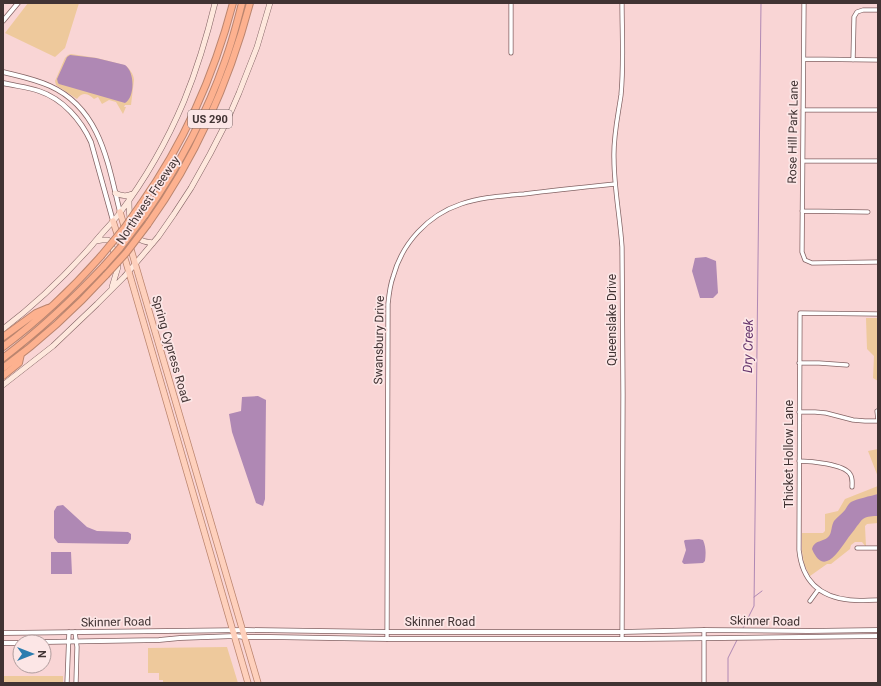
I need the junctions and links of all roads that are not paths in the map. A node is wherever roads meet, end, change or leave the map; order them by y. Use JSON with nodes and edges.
{"nodes":[{"id":1,"x":18,"y":3,"type":"edge"},
{"id":2,"x":215,"y":3,"type":"edge"},
{"id":3,"x":233,"y":3,"type":"edge"},
{"id":4,"x":242,"y":3,"type":"edge"},
{"id":5,"x":250,"y":3,"type":"edge"},
{"id":6,"x":270,"y":3,"type":"edge"},
{"id":7,"x":511,"y":3,"type":"edge"},
{"id":8,"x":622,"y":3,"type":"edge"},
{"id":9,"x":804,"y":3,"type":"edge"},
{"id":10,"x":878,"y":10,"type":"edge"},
{"id":11,"x":3,"y":21,"type":"edge"},
{"id":12,"x":511,"y":53,"type":"dead end"},
{"id":13,"x":804,"y":59,"type":"junction"},
{"id":14,"x":853,"y":60,"type":"junction"},
{"id":15,"x":878,"y":60,"type":"edge"},
{"id":16,"x":3,"y":72,"type":"edge"},
{"id":17,"x":3,"y":83,"type":"edge"},
{"id":18,"x":53,"y":87,"type":"junction"},
{"id":19,"x":48,"y":95,"type":"junction"},
{"id":20,"x":803,"y":110,"type":"junction"},
{"id":21,"x":878,"y":110,"type":"edge"},
{"id":22,"x":100,"y":139,"type":"junction"},
{"id":23,"x":91,"y":142,"type":"junction"},
{"id":24,"x":803,"y":161,"type":"junction"},
{"id":25,"x":878,"y":161,"type":"edge"},
{"id":26,"x":616,"y":184,"type":"junction"},
{"id":27,"x":115,"y":193,"type":"junction"},
{"id":28,"x":131,"y":196,"type":"junction"},
{"id":29,"x":802,"y":211,"type":"junction"},
{"id":30,"x":120,"y":212,"type":"junction"},
{"id":31,"x":868,"y":212,"type":"dead end"},
{"id":32,"x":113,"y":221,"type":"junction"},
{"id":33,"x":96,"y":240,"type":"junction"},
{"id":34,"x":153,"y":243,"type":"junction"},
{"id":35,"x":878,"y":262,"type":"edge"},
{"id":36,"x":135,"y":263,"type":"junction"},
{"id":37,"x":129,"y":271,"type":"junction"},
{"id":38,"x":112,"y":288,"type":"junction"},
{"id":39,"x":51,"y":307,"type":"junction"},
{"id":40,"x":878,"y":314,"type":"edge"},
{"id":41,"x":3,"y":329,"type":"edge"},
{"id":42,"x":3,"y":337,"type":"edge"},
{"id":43,"x":3,"y":347,"type":"edge"},
{"id":44,"x":21,"y":354,"type":"junction"},
{"id":45,"x":3,"y":358,"type":"edge"},
{"id":46,"x":799,"y":363,"type":"junction"},
{"id":47,"x":847,"y":365,"type":"dead end"},
{"id":48,"x":3,"y":368,"type":"edge"},
{"id":49,"x":3,"y":376,"type":"edge"},
{"id":50,"x":168,"y":378,"type":"junction"},
{"id":51,"x":161,"y":381,"type":"junction"},
{"id":52,"x":3,"y":385,"type":"edge"},
{"id":53,"x":877,"y":411,"type":"dead end"},
{"id":54,"x":799,"y":412,"type":"junction"},
{"id":55,"x":878,"y":420,"type":"edge"},
{"id":56,"x":799,"y":461,"type":"junction"},
{"id":57,"x":195,"y":468,"type":"junction"},
{"id":58,"x":187,"y":472,"type":"junction"},
{"id":59,"x":852,"y":487,"type":"dead end"},
{"id":60,"x":216,"y":539,"type":"junction"},
{"id":61,"x":206,"y":540,"type":"junction"},
{"id":62,"x":858,"y":548,"type":"dead end"},
{"id":63,"x":878,"y":548,"type":"edge"},
{"id":64,"x":818,"y":590,"type":"junction"},
{"id":65,"x":810,"y":600,"type":"dead end"},
{"id":66,"x":878,"y":600,"type":"edge"},
{"id":67,"x":233,"y":630,"type":"junction"},
{"id":68,"x":242,"y":630,"type":"junction"},
{"id":69,"x":704,"y":630,"type":"junction"},
{"id":70,"x":878,"y":630,"type":"edge"},
{"id":71,"x":329,"y":631,"type":"junction"},
{"id":72,"x":69,"y":632,"type":"junction"},
{"id":73,"x":75,"y":632,"type":"junction"},
{"id":74,"x":388,"y":632,"type":"junction"},
{"id":75,"x":463,"y":632,"type":"junction"},
{"id":76,"x":622,"y":632,"type":"junction"},
{"id":77,"x":3,"y":633,"type":"edge"},
{"id":78,"x":235,"y":636,"type":"junction"},
{"id":79,"x":878,"y":636,"type":"edge"},
{"id":80,"x":245,"y":637,"type":"junction"},
{"id":81,"x":704,"y":637,"type":"junction"},
{"id":82,"x":329,"y":638,"type":"junction"},
{"id":83,"x":622,"y":638,"type":"junction"},
{"id":84,"x":388,"y":639,"type":"junction"},
{"id":85,"x":463,"y":639,"type":"junction"},
{"id":86,"x":52,"y":642,"type":"edge"},
{"id":87,"x":68,"y":642,"type":"junction"},
{"id":88,"x":76,"y":642,"type":"junction"},
{"id":89,"x":67,"y":683,"type":"edge"},
{"id":90,"x":76,"y":683,"type":"edge"},
{"id":91,"x":248,"y":683,"type":"edge"},
{"id":92,"x":258,"y":683,"type":"edge"},
{"id":93,"x":704,"y":683,"type":"edge"}],
"edges":[{"from":1,"to":11,"type":"street"},
{"from":2,"to":28,"type":"main road"},
{"from":3,"to":39,"type":"highway","name":"Northwest Freeway","number":"US 290","bridge":true},
{"from":4,"to":45,"type":"highway","bridge":true},
{"from":5,"to":44,"type":"highway","name":"Northwest Freeway","number":"US 290","bridge":true},
{"from":6,"to":34,"type":"main road"},
{"from":7,"to":12,"type":"street"},
{"from":8,"to":26,"type":"street","name":"Queenslake Drive"},
{"from":9,"to":13,"type":"street","name":"Rose Hill Park Lane"},
{"from":10,"to":14,"type":"street"},
{"from":13,"to":14,"type":"street"},
{"from":13,"to":20,"type":"street","name":"Rose Hill Park Lane"},
{"from":14,"to":15,"type":"street"},
{"from":16,"to":18,"type":"street","name":"Spring Cypress Road"},
{"from":17,"to":19,"type":"street","name":"Spring Cypress Road"},
{"from":18,"to":19,"type":"street"},
{"from":18,"to":22,"type":"street","name":"Spring Cypress Road"},
{"from":19,"to":23,"type":"street","name":"Spring Cypress Road"},
{"from":20,"to":21,"type":"street"},
{"from":20,"to":24,"type":"street","name":"Rose Hill Park Lane"},
{"from":22,"to":23,"type":"street"},
{"from":22,"to":27,"type":"street","name":"Spring Cypress Road"},
{"from":23,"to":32,"type":"street","name":"Spring Cypress Road"},
{"from":24,"to":25,"type":"street"},
{"from":24,"to":29,"type":"street","name":"Rose Hill Park Lane"},
{"from":26,"to":74,"type":"street","name":"Swansbury Drive"},
{"from":26,"to":76,"type":"street","name":"Queenslake Drive"},
{"from":27,"to":28,"type":"main road"},
{"from":27,"to":30,"type":"street","name":"Spring Cypress Road"},
{"from":28,"to":30,"type":"main road"},
{"from":28,"to":34,"type":"main road"},
{"from":29,"to":31,"type":"street"},
{"from":29,"to":35,"type":"street","name":"Rose Hill Park Lane"},
{"from":30,"to":32,"type":"main road"},
{"from":30,"to":36,"type":"main road","name":"Spring Cypress Road"},
{"from":32,"to":33,"type":"main road"},
{"from":32,"to":37,"type":"main road","name":"Spring Cypress Road"},
{"from":33,"to":38,"type":"main road"},
{"from":33,"to":41,"type":"main road"},
{"from":34,"to":36,"type":"main road"},
{"from":36,"to":37,"type":"main road"},
{"from":36,"to":50,"type":"main road","name":"Spring Cypress Road"},
{"from":37,"to":38,"type":"main road"},
{"from":37,"to":51,"type":"main road","name":"Spring Cypress Road"},
{"from":38,"to":52,"type":"main road"},
{"from":39,"to":42,"type":"highway"},
{"from":39,"to":43,"type":"highway","name":"Northwest Freeway","number":"US 290"},
{"from":40,"to":46,"type":"street","name":"Thicket Hollow Lane"},
{"from":44,"to":48,"type":"highway","name":"Northwest Freeway","number":"US 290"},
{"from":44,"to":49,"type":"highway"},
{"from":46,"to":47,"type":"street"},
{"from":46,"to":54,"type":"street","name":"Thicket Hollow Lane"},
{"from":50,"to":51,"type":"main road"},
{"from":50,"to":57,"type":"main road","name":"Spring Cypress Road"},
{"from":51,"to":58,"type":"main road","name":"Spring Cypress Road"},
{"from":53,"to":55,"type":"street"},
{"from":54,"to":55,"type":"street"},
{"from":54,"to":56,"type":"street","name":"Thicket Hollow Lane"},
{"from":56,"to":59,"type":"street"},
{"from":56,"to":64,"type":"street","name":"Thicket Hollow Lane"},
{"from":57,"to":58,"type":"main road"},
{"from":57,"to":60,"type":"main road","name":"Spring Cypress Road"},
{"from":58,"to":61,"type":"main road","name":"Spring Cypress Road"},
{"from":60,"to":61,"type":"main road"},
{"from":60,"to":68,"type":"main road","name":"Spring Cypress Road"},
{"from":61,"to":67,"type":"main road","name":"Spring Cypress Road"},
{"from":62,"to":63,"type":"street"},
{"from":64,"to":65,"type":"street"},
{"from":64,"to":66,"type":"street"},
{"from":67,"to":68,"type":"street","name":"Skinner Road"},
{"from":67,"to":73,"type":"street","name":"Skinner Road"},
{"from":67,"to":78,"type":"main road","name":"Spring Cypress Road"},
{"from":68,"to":71,"type":"street","name":"Skinner Road"},
{"from":68,"to":80,"type":"main road","name":"Spring Cypress Road"},
{"from":69,"to":70,"type":"street","name":"Skinner Road"},
{"from":69,"to":76,"type":"street","name":"Skinner Road"},
{"from":69,"to":81,"type":"street"},
{"from":71,"to":74,"type":"street","name":"Skinner Road"},
{"from":71,"to":82,"type":"street"},
{"from":72,"to":73,"type":"street","name":"Skinner Road"},
{"from":72,"to":77,"type":"street","name":"Skinner Road"},
{"from":72,"to":87,"type":"street"},
{"from":73,"to":88,"type":"street"},
{"from":74,"to":75,"type":"street","name":"Skinner Road"},
{"from":74,"to":84,"type":"street","name":"Swansbury Drive"},
{"from":75,"to":76,"type":"street","name":"Skinner Road"},
{"from":75,"to":85,"type":"street"},
{"from":76,"to":83,"type":"street","name":"Queenslake Drive"},
{"from":78,"to":80,"type":"street","name":"Skinner Road"},
{"from":78,"to":88,"type":"street","name":"Skinner Road"},
{"from":78,"to":91,"type":"main road","name":"Spring Cypress Road"},
{"from":79,"to":81,"type":"street","name":"Skinner Road"},
{"from":80,"to":82,"type":"street","name":"Skinner Road"},
{"from":80,"to":92,"type":"main road","name":"Spring Cypress Road"},
{"from":81,"to":83,"type":"street","name":"Skinner Road"},
{"from":81,"to":93,"type":"street"},
{"from":82,"to":84,"type":"street","name":"Skinner Road"},
{"from":83,"to":85,"type":"street","name":"Skinner Road"},
{"from":84,"to":85,"type":"street","name":"Skinner Road"},
{"from":86,"to":87,"type":"street","name":"Skinner Road"},
{"from":87,"to":88,"type":"street","name":"Skinner Road"},
{"from":87,"to":89,"type":"street"},
{"from":88,"to":90,"type":"street"}]}
